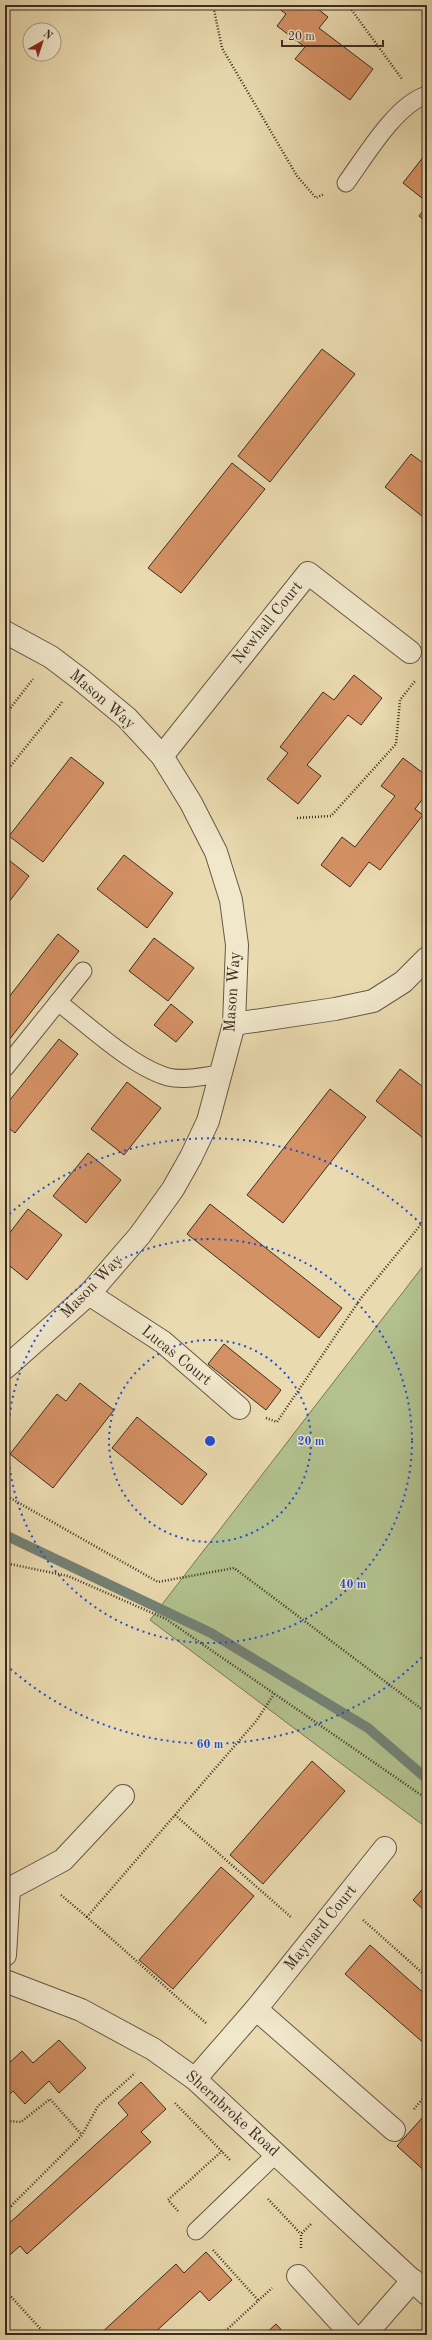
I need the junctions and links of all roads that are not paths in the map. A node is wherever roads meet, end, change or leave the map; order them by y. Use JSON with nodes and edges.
{"nodes":[{"id":1,"x":422,"y":97,"type":"edge"},
{"id":2,"x":346,"y":183,"type":"road end"},
{"id":3,"x":5,"y":632,"type":"edge"},
{"id":4,"x":410,"y":652,"type":"dead end"},
{"id":5,"x":162,"y":756,"type":"junction"},
{"id":6,"x":427,"y":958,"type":"edge"},
{"id":7,"x":84,"y":971,"type":"dead end"},
{"id":8,"x":58,"y":1002,"type":"junction"},
{"id":9,"x":234,"y":1024,"type":"junction"},
{"id":10,"x":5,"y":1068,"type":"edge"},
{"id":11,"x":220,"y":1074,"type":"junction"},
{"id":12,"x":89,"y":1294,"type":"junction"},
{"id":13,"x":5,"y":1368,"type":"edge"},
{"id":14,"x":239,"y":1408,"type":"road end"},
{"id":15,"x":123,"y":1796,"type":"dead end"},
{"id":16,"x":385,"y":1848,"type":"dead end"},
{"id":17,"x":5,"y":1955,"type":"edge"},
{"id":18,"x":5,"y":1981,"type":"edge"},
{"id":19,"x":256,"y":2008,"type":"junction"},
{"id":20,"x":195,"y":2079,"type":"junction"},
{"id":21,"x":394,"y":2130,"type":"dead end"},
{"id":22,"x":276,"y":2154,"type":"junction"},
{"id":23,"x":196,"y":2231,"type":"road end"},
{"id":24,"x":298,"y":2276,"type":"dead end"},
{"id":25,"x":420,"y":2287,"type":"edge"},
{"id":26,"x":352,"y":2335,"type":"edge"},
{"id":27,"x":365,"y":2335,"type":"edge"}],
"edges":[{"from":1,"to":2,"type":"lane"},
{"from":3,"to":5,"type":"street","name":"Mason Way"},
{"from":4,"to":5,"type":"street","name":"Newhall Court"},
{"from":5,"to":9,"type":"street","name":"Mason Way"},
{"from":6,"to":9,"type":"street"},
{"from":7,"to":8,"type":"lane"},
{"from":8,"to":10,"type":"lane"},
{"from":8,"to":11,"type":"lane"},
{"from":9,"to":11,"type":"street","name":"Mason Way"},
{"from":11,"to":12,"type":"street","name":"Mason Way"},
{"from":12,"to":13,"type":"street","name":"Mason Way"},
{"from":12,"to":14,"type":"street","name":"Lucas Court"},
{"from":15,"to":17,"type":"street"},
{"from":16,"to":19,"type":"street","name":"Maynard Court"},
{"from":18,"to":20,"type":"street","name":"Shernbroke Road"},
{"from":19,"to":20,"type":"street","name":"Maynard Court"},
{"from":19,"to":21,"type":"street"},
{"from":20,"to":22,"type":"street","name":"Shernbroke Road"},
{"from":22,"to":23,"type":"lane"},
{"from":22,"to":25,"type":"street","name":"Shernbroke Road"},
{"from":24,"to":26,"type":"street"},
{"from":25,"to":27,"type":"street"}]}
